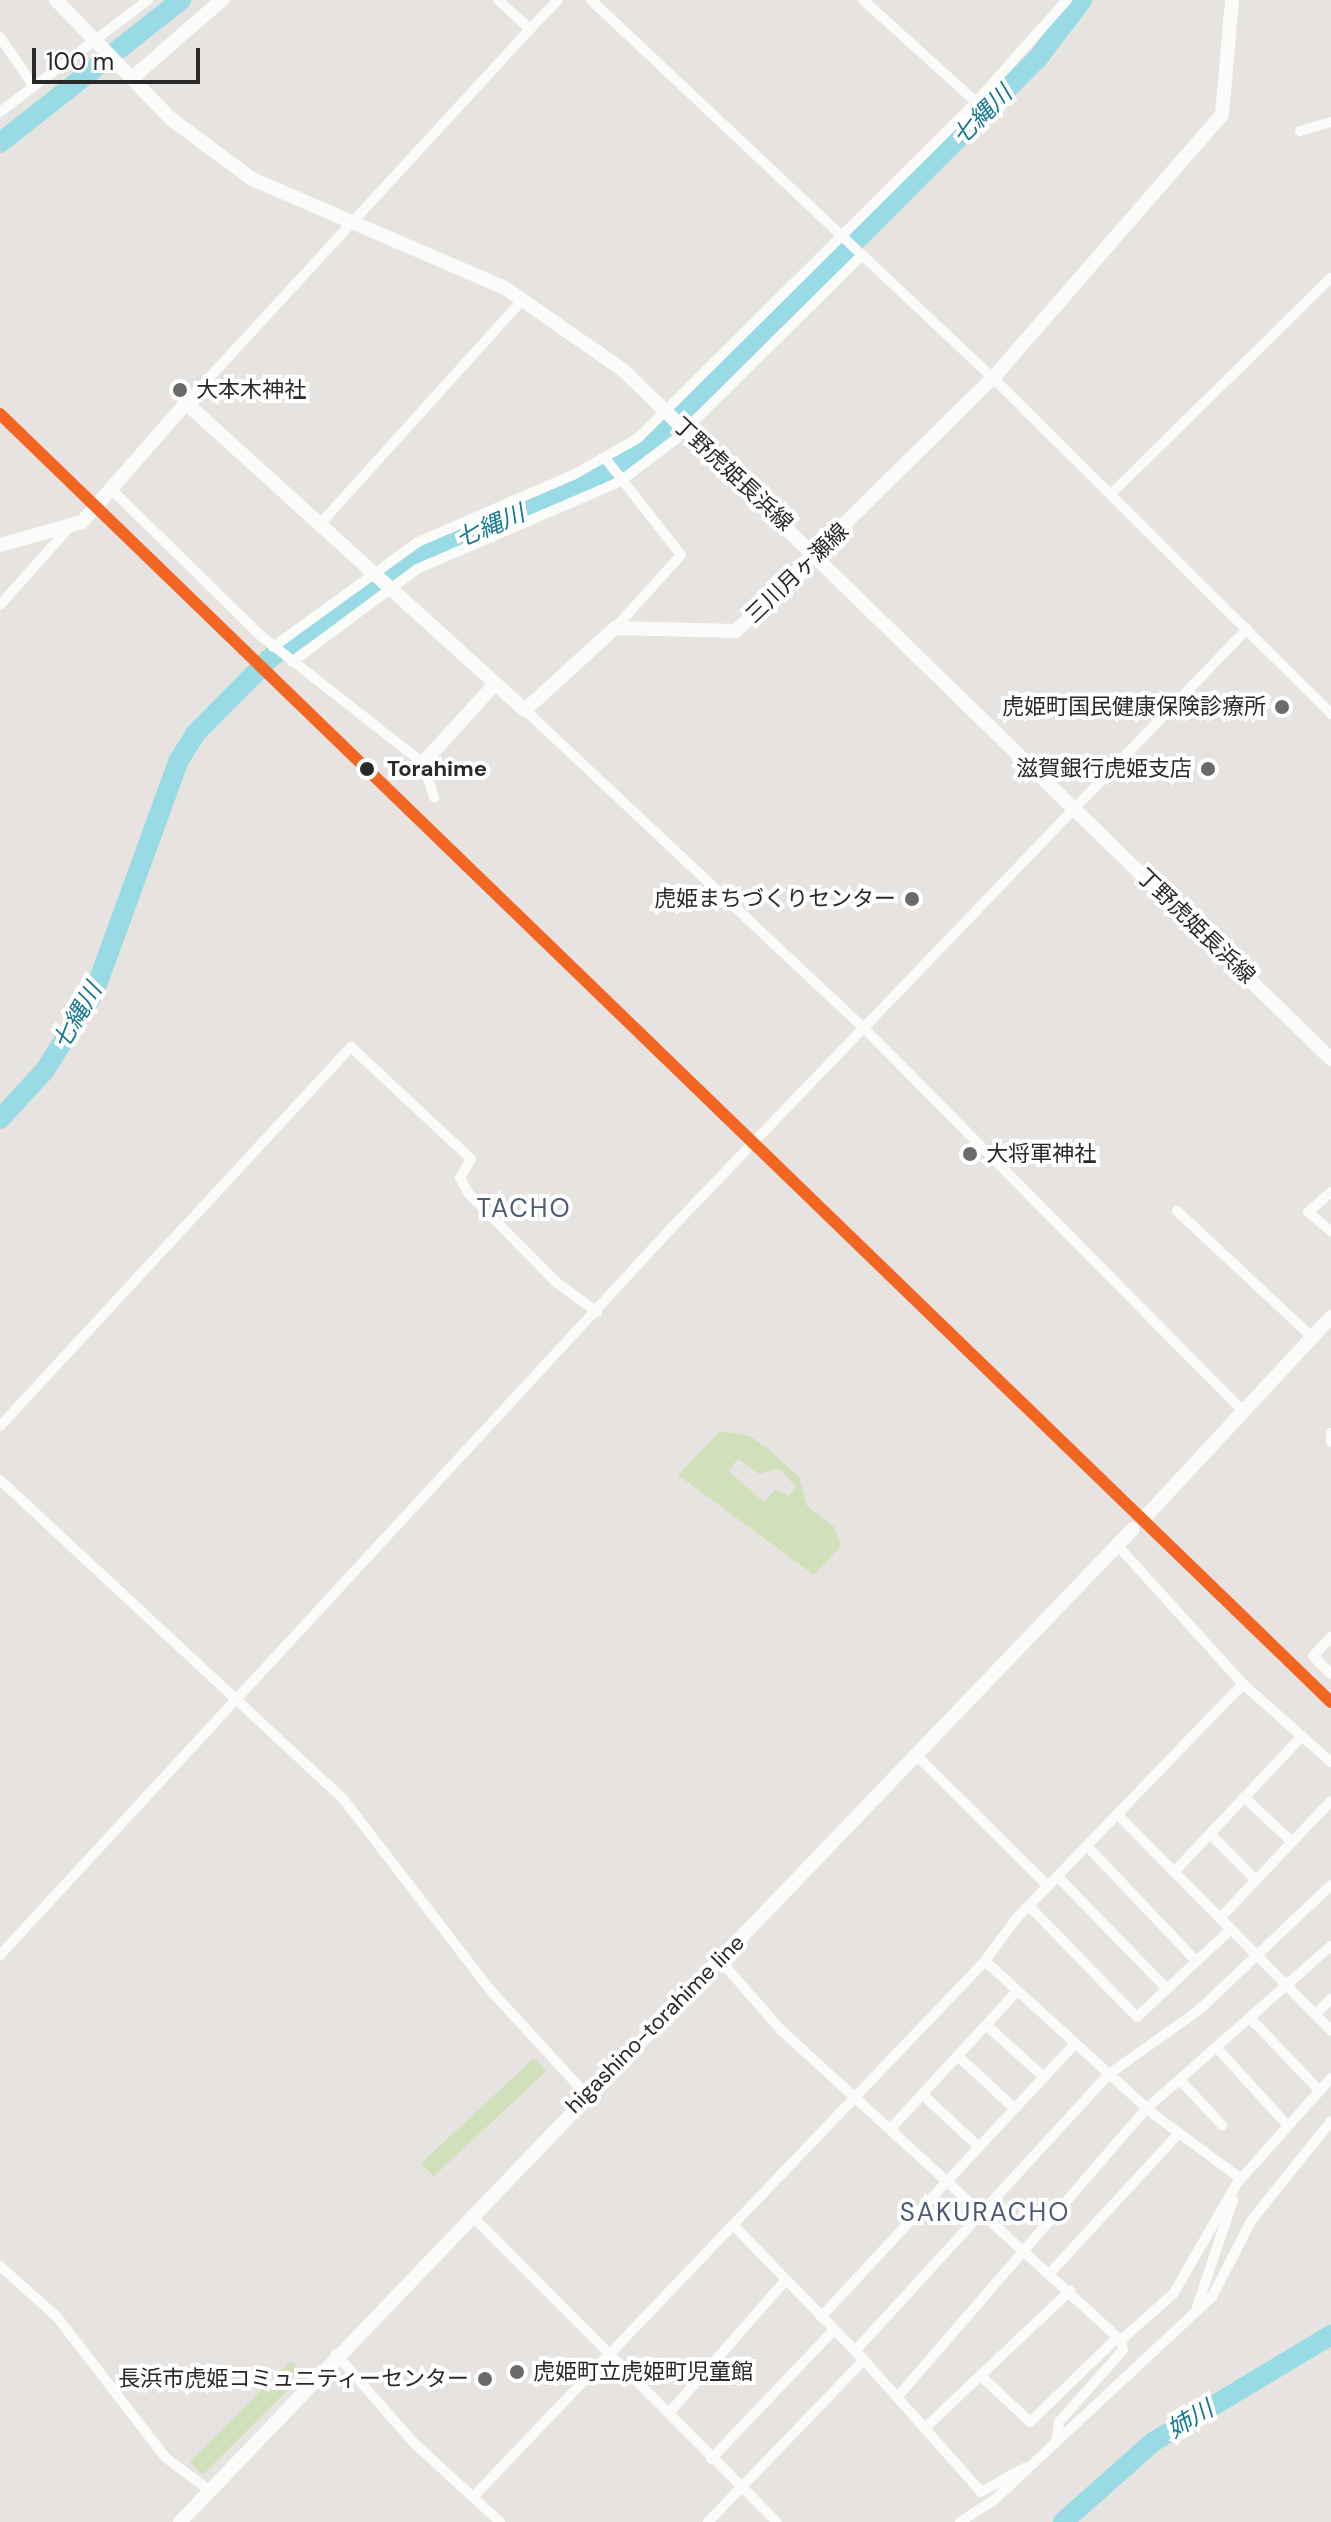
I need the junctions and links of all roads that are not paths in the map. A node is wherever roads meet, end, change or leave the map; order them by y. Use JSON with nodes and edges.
{"nodes":[{"id":1,"x":56,"y":0,"type":"edge"},
{"id":2,"x":148,"y":0,"type":"edge"},
{"id":3,"x":222,"y":0,"type":"edge"},
{"id":4,"x":498,"y":0,"type":"edge"},
{"id":5,"x":558,"y":0,"type":"edge"},
{"id":6,"x":591,"y":0,"type":"edge"},
{"id":7,"x":863,"y":0,"type":"edge"},
{"id":8,"x":1067,"y":0,"type":"edge"},
{"id":9,"x":1232,"y":0,"type":"edge"},
{"id":10,"x":530,"y":29,"type":"junction"},
{"id":11,"x":0,"y":37,"type":"edge"},
{"id":12,"x":95,"y":41,"type":"junction"},
{"id":13,"x":128,"y":76,"type":"junction"},
{"id":14,"x":33,"y":85,"type":"junction"},
{"id":15,"x":976,"y":102,"type":"junction"},
{"id":16,"x":0,"y":112,"type":"edge"},
{"id":17,"x":1331,"y":122,"type":"edge"},
{"id":18,"x":1300,"y":131,"type":"dead end"},
{"id":19,"x":350,"y":225,"type":"junction"},
{"id":20,"x":840,"y":235,"type":"junction"},
{"id":21,"x":861,"y":256,"type":"junction"},
{"id":22,"x":1331,"y":278,"type":"edge"},
{"id":23,"x":523,"y":299,"type":"junction"},
{"id":24,"x":993,"y":378,"type":"junction"},
{"id":25,"x":186,"y":403,"type":"junction"},
{"id":26,"x":666,"y":411,"type":"junction"},
{"id":27,"x":684,"y":429,"type":"junction"},
{"id":28,"x":605,"y":458,"type":"junction"},
{"id":29,"x":619,"y":482,"type":"junction"},
{"id":30,"x":112,"y":490,"type":"junction"},
{"id":31,"x":1111,"y":494,"type":"junction"},
{"id":32,"x":320,"y":524,"type":"junction"},
{"id":33,"x":67,"y":530,"type":"junction"},
{"id":34,"x":0,"y":545,"type":"edge"},
{"id":35,"x":818,"y":553,"type":"junction"},
{"id":36,"x":374,"y":573,"type":"junction"},
{"id":37,"x":392,"y":590,"type":"junction"},
{"id":38,"x":0,"y":605,"type":"edge"},
{"id":39,"x":615,"y":628,"type":"junction"},
{"id":40,"x":1247,"y":629,"type":"junction"},
{"id":41,"x":273,"y":647,"type":"junction"},
{"id":42,"x":292,"y":662,"type":"junction"},
{"id":43,"x":495,"y":684,"type":"junction"},
{"id":44,"x":525,"y":710,"type":"junction"},
{"id":45,"x":1331,"y":714,"type":"edge"},
{"id":46,"x":423,"y":763,"type":"junction"},
{"id":47,"x":434,"y":797,"type":"dead end"},
{"id":48,"x":1078,"y":810,"type":"junction"},
{"id":49,"x":862,"y":1026,"type":"junction"},
{"id":50,"x":1331,"y":1059,"type":"edge"},
{"id":51,"x":1331,"y":1192,"type":"edge"},
{"id":52,"x":1177,"y":1211,"type":"dead end"},
{"id":53,"x":1331,"y":1231,"type":"edge"},
{"id":54,"x":597,"y":1312,"type":"junction"},
{"id":55,"x":1331,"y":1317,"type":"edge"},
{"id":56,"x":1311,"y":1336,"type":"junction"},
{"id":57,"x":1242,"y":1410,"type":"junction"},
{"id":58,"x":0,"y":1426,"type":"edge"},
{"id":59,"x":1331,"y":1433,"type":"edge"},
{"id":60,"x":1331,"y":1442,"type":"edge"},
{"id":61,"x":0,"y":1480,"type":"edge"},
{"id":62,"x":1148,"y":1514,"type":"dead end"},
{"id":63,"x":1133,"y":1529,"type":"dead end"},
{"id":64,"x":1118,"y":1546,"type":"junction"},
{"id":65,"x":1331,"y":1637,"type":"edge"},
{"id":66,"x":1331,"y":1674,"type":"edge"},
{"id":67,"x":1243,"y":1684,"type":"junction"},
{"id":68,"x":235,"y":1700,"type":"junction"},
{"id":69,"x":1302,"y":1736,"type":"junction"},
{"id":70,"x":919,"y":1758,"type":"junction"},
{"id":71,"x":1331,"y":1762,"type":"edge"},
{"id":72,"x":1244,"y":1797,"type":"junction"},
{"id":73,"x":1331,"y":1801,"type":"edge"},
{"id":74,"x":1118,"y":1815,"type":"junction"},
{"id":75,"x":1210,"y":1834,"type":"junction"},
{"id":76,"x":1292,"y":1842,"type":"junction"},
{"id":77,"x":1087,"y":1846,"type":"junction"},
{"id":78,"x":1174,"y":1872,"type":"junction"},
{"id":79,"x":1058,"y":1877,"type":"junction"},
{"id":80,"x":1256,"y":1880,"type":"junction"},
{"id":81,"x":1331,"y":1885,"type":"edge"},
{"id":82,"x":1048,"y":1886,"type":"junction"},
{"id":83,"x":1029,"y":1906,"type":"junction"},
{"id":84,"x":1220,"y":1918,"type":"junction"},
{"id":85,"x":1231,"y":1929,"type":"junction"},
{"id":86,"x":1331,"y":1946,"type":"edge"},
{"id":87,"x":0,"y":1955,"type":"edge"},
{"id":88,"x":1257,"y":1955,"type":"junction"},
{"id":89,"x":719,"y":1959,"type":"junction"},
{"id":90,"x":985,"y":1961,"type":"junction"},
{"id":91,"x":1196,"y":1961,"type":"junction"},
{"id":92,"x":1288,"y":1987,"type":"junction"},
{"id":93,"x":1167,"y":1989,"type":"junction"},
{"id":94,"x":1017,"y":1991,"type":"junction"},
{"id":95,"x":1331,"y":1999,"type":"edge"},
{"id":96,"x":1315,"y":2014,"type":"junction"},
{"id":97,"x":1251,"y":2019,"type":"junction"},
{"id":98,"x":986,"y":2025,"type":"junction"},
{"id":99,"x":1331,"y":2030,"type":"edge"},
{"id":100,"x":1075,"y":2044,"type":"junction"},
{"id":101,"x":1217,"y":2048,"type":"junction"},
{"id":102,"x":958,"y":2056,"type":"junction"},
{"id":103,"x":1109,"y":2074,"type":"junction"},
{"id":104,"x":1044,"y":2077,"type":"junction"},
{"id":105,"x":1331,"y":2078,"type":"edge"},
{"id":106,"x":1180,"y":2080,"type":"junction"},
{"id":107,"x":1320,"y":2091,"type":"junction"},
{"id":108,"x":585,"y":2093,"type":"junction"},
{"id":109,"x":922,"y":2094,"type":"junction"},
{"id":110,"x":860,"y":2096,"type":"junction"},
{"id":111,"x":1014,"y":2108,"type":"junction"},
{"id":112,"x":1147,"y":2108,"type":"junction"},
{"id":113,"x":1331,"y":2121,"type":"edge"},
{"id":114,"x":1222,"y":2125,"type":"dead end"},
{"id":115,"x":893,"y":2126,"type":"junction"},
{"id":116,"x":1288,"y":2126,"type":"junction"},
{"id":117,"x":1179,"y":2133,"type":"junction"},
{"id":118,"x":978,"y":2146,"type":"junction"},
{"id":119,"x":949,"y":2177,"type":"junction"},
{"id":120,"x":1240,"y":2178,"type":"junction"},
{"id":121,"x":469,"y":2213,"type":"junction"},
{"id":122,"x":985,"y":2213,"type":"junction"},
{"id":123,"x":737,"y":2229,"type":"junction"},
{"id":124,"x":1025,"y":2250,"type":"junction"},
{"id":125,"x":0,"y":2266,"type":"edge"},
{"id":126,"x":1050,"y":2273,"type":"junction"},
{"id":127,"x":785,"y":2281,"type":"junction"},
{"id":128,"x":1070,"y":2291,"type":"junction"},
{"id":129,"x":1194,"y":2314,"type":"junction"},
{"id":130,"x":821,"y":2317,"type":"junction"},
{"id":131,"x":834,"y":2330,"type":"junction"},
{"id":132,"x":1120,"y":2338,"type":"junction"},
{"id":133,"x":855,"y":2351,"type":"junction"},
{"id":134,"x":615,"y":2353,"type":"junction"},
{"id":135,"x":336,"y":2354,"type":"junction"},
{"id":136,"x":864,"y":2360,"type":"junction"},
{"id":137,"x":981,"y":2376,"type":"junction"},
{"id":138,"x":900,"y":2394,"type":"junction"},
{"id":139,"x":669,"y":2413,"type":"junction"},
{"id":140,"x":927,"y":2426,"type":"junction"},
{"id":141,"x":1056,"y":2443,"type":"junction"},
{"id":142,"x":711,"y":2459,"type":"junction"},
{"id":143,"x":1033,"y":2464,"type":"junction"},
{"id":144,"x":741,"y":2485,"type":"junction"},
{"id":145,"x":209,"y":2490,"type":"junction"},
{"id":146,"x":473,"y":2497,"type":"junction"},
{"id":147,"x":180,"y":2522,"type":"edge"},
{"id":148,"x":500,"y":2522,"type":"edge"},
{"id":149,"x":708,"y":2522,"type":"edge"},
{"id":150,"x":777,"y":2522,"type":"edge"},
{"id":151,"x":960,"y":2522,"type":"edge"}],
"edges":[{"from":1,"to":12,"type":"main road","name":"丁野虎姫長浜線"},
{"from":2,"to":12,"type":"street"},
{"from":3,"to":13,"type":"main road"},
{"from":4,"to":10,"type":"street"},
{"from":5,"to":10,"type":"street"},
{"from":6,"to":20,"type":"street"},
{"from":7,"to":15,"type":"street"},
{"from":8,"to":15,"type":"street"},
{"from":9,"to":24,"type":"main road","name":"三川月ヶ瀬線"},
{"from":10,"to":19,"type":"street"},
{"from":11,"to":14,"type":"street"},
{"from":12,"to":13,"type":"main road","name":"丁野虎姫長浜線"},
{"from":12,"to":14,"type":"street"},
{"from":13,"to":19,"type":"main road","name":"丁野虎姫長浜線"},
{"from":14,"to":16,"type":"street"},
{"from":15,"to":20,"type":"street"},
{"from":17,"to":18,"type":"street"},
{"from":19,"to":23,"type":"main road","name":"丁野虎姫長浜線"},
{"from":19,"to":25,"type":"street"},
{"from":20,"to":21,"type":"street"},
{"from":20,"to":26,"type":"street"},
{"from":21,"to":24,"type":"street"},
{"from":21,"to":27,"type":"street"},
{"from":22,"to":31,"type":"street"},
{"from":23,"to":26,"type":"main road","name":"丁野虎姫長浜線"},
{"from":23,"to":32,"type":"street"},
{"from":24,"to":31,"type":"street"},
{"from":24,"to":35,"type":"main road","name":"三川月ヶ瀬線"},
{"from":25,"to":30,"type":"main road"},
{"from":25,"to":32,"type":"main road"},
{"from":26,"to":27,"type":"main road","name":"丁野虎姫長浜線"},
{"from":26,"to":28,"type":"street"},
{"from":27,"to":29,"type":"street"},
{"from":27,"to":35,"type":"main road","name":"丁野虎姫長浜線"},
{"from":28,"to":29,"type":"street"},
{"from":28,"to":36,"type":"street"},
{"from":29,"to":37,"type":"street"},
{"from":29,"to":39,"type":"street"},
{"from":30,"to":33,"type":"main road"},
{"from":30,"to":41,"type":"street"},
{"from":31,"to":40,"type":"street"},
{"from":32,"to":36,"type":"main road"},
{"from":33,"to":34,"type":"main road"},
{"from":33,"to":38,"type":"street"},
{"from":35,"to":39,"type":"main road","name":"三川月ヶ瀬線"},
{"from":35,"to":48,"type":"main road","name":"丁野虎姫長浜線"},
{"from":36,"to":37,"type":"main road"},
{"from":36,"to":41,"type":"street"},
{"from":37,"to":42,"type":"street"},
{"from":37,"to":43,"type":"main road"},
{"from":39,"to":44,"type":"main road"},
{"from":40,"to":45,"type":"street"},
{"from":40,"to":48,"type":"street"},
{"from":41,"to":42,"type":"street"},
{"from":42,"to":46,"type":"street"},
{"from":43,"to":44,"type":"main road"},
{"from":43,"to":46,"type":"main road"},
{"from":44,"to":49,"type":"street"},
{"from":46,"to":47,"type":"street"},
{"from":48,"to":49,"type":"street"},
{"from":48,"to":50,"type":"main road","name":"丁野虎姫長浜線"},
{"from":49,"to":54,"type":"street"},
{"from":49,"to":57,"type":"street"},
{"from":51,"to":53,"type":"street"},
{"from":52,"to":56,"type":"street"},
{"from":54,"to":58,"type":"street"},
{"from":54,"to":68,"type":"street"},
{"from":55,"to":56,"type":"main road"},
{"from":56,"to":57,"type":"main road"},
{"from":57,"to":62,"type":"main road"},
{"from":59,"to":60,"type":"street"},
{"from":61,"to":68,"type":"street"},
{"from":63,"to":64,"type":"main road","name":"higashino-torahime line"},
{"from":64,"to":67,"type":"street"},
{"from":64,"to":70,"type":"main road","name":"higashino-torahime line"},
{"from":65,"to":66,"type":"street"},
{"from":67,"to":69,"type":"street"},
{"from":67,"to":74,"type":"street"},
{"from":68,"to":87,"type":"street"},
{"from":68,"to":108,"type":"street"},
{"from":69,"to":71,"type":"street"},
{"from":69,"to":72,"type":"street"},
{"from":70,"to":82,"type":"street"},
{"from":70,"to":89,"type":"main road","name":"higashino-torahime line"},
{"from":72,"to":75,"type":"street"},
{"from":72,"to":76,"type":"street"},
{"from":73,"to":76,"type":"street"},
{"from":74,"to":77,"type":"street"},
{"from":74,"to":78,"type":"street"},
{"from":75,"to":78,"type":"street"},
{"from":75,"to":80,"type":"street"},
{"from":76,"to":80,"type":"street"},
{"from":77,"to":79,"type":"street"},
{"from":77,"to":91,"type":"street"},
{"from":78,"to":84,"type":"street"},
{"from":79,"to":82,"type":"street"},
{"from":79,"to":93,"type":"street"},
{"from":80,"to":84,"type":"street"},
{"from":81,"to":88,"type":"street"},
{"from":82,"to":83,"type":"street"},
{"from":83,"to":90,"type":"street"},
{"from":83,"to":93,"type":"street"},
{"from":84,"to":85,"type":"street"},
{"from":85,"to":88,"type":"street"},
{"from":85,"to":91,"type":"street"},
{"from":86,"to":92,"type":"street"},
{"from":88,"to":92,"type":"street"},
{"from":88,"to":103,"type":"street"},
{"from":89,"to":108,"type":"main road","name":"higashino-torahime line"},
{"from":89,"to":110,"type":"street"},
{"from":90,"to":94,"type":"street"},
{"from":90,"to":110,"type":"street"},
{"from":91,"to":93,"type":"street"},
{"from":92,"to":96,"type":"street"},
{"from":92,"to":97,"type":"street"},
{"from":94,"to":98,"type":"street"},
{"from":94,"to":100,"type":"street"},
{"from":95,"to":96,"type":"street"},
{"from":96,"to":99,"type":"street"},
{"from":97,"to":101,"type":"street"},
{"from":97,"to":107,"type":"street"},
{"from":98,"to":102,"type":"street"},
{"from":98,"to":104,"type":"street"},
{"from":100,"to":103,"type":"street"},
{"from":100,"to":104,"type":"street"},
{"from":101,"to":106,"type":"street"},
{"from":101,"to":116,"type":"street"},
{"from":102,"to":109,"type":"street"},
{"from":102,"to":111,"type":"street"},
{"from":103,"to":112,"type":"street"},
{"from":103,"to":122,"type":"street"},
{"from":104,"to":111,"type":"street"},
{"from":105,"to":107,"type":"street"},
{"from":106,"to":112,"type":"street"},
{"from":106,"to":114,"type":"street"},
{"from":107,"to":116,"type":"street"},
{"from":108,"to":121,"type":"main road","name":"higashino-torahime line"},
{"from":109,"to":115,"type":"street"},
{"from":109,"to":118,"type":"street"},
{"from":110,"to":115,"type":"street"},
{"from":110,"to":123,"type":"street"},
{"from":111,"to":118,"type":"street"},
{"from":112,"to":117,"type":"street"},
{"from":112,"to":124,"type":"street"},
{"from":113,"to":129,"type":"street"},
{"from":115,"to":119,"type":"street"},
{"from":116,"to":120,"type":"street"},
{"from":117,"to":120,"type":"street"},
{"from":117,"to":126,"type":"street"},
{"from":118,"to":119,"type":"street"},
{"from":119,"to":122,"type":"street"},
{"from":119,"to":130,"type":"street"},
{"from":120,"to":129,"type":"street"},
{"from":120,"to":132,"type":"street"},
{"from":121,"to":134,"type":"street"},
{"from":121,"to":135,"type":"main road","name":"higashino-torahime line"},
{"from":122,"to":124,"type":"street"},
{"from":122,"to":133,"type":"street"},
{"from":123,"to":127,"type":"street"},
{"from":123,"to":134,"type":"street"},
{"from":124,"to":126,"type":"street"},
{"from":124,"to":138,"type":"street"},
{"from":125,"to":145,"type":"street"},
{"from":126,"to":128,"type":"street"},
{"from":127,"to":130,"type":"street"},
{"from":127,"to":139,"type":"street"},
{"from":128,"to":132,"type":"street"},
{"from":128,"to":137,"type":"street"},
{"from":129,"to":141,"type":"street"},
{"from":130,"to":131,"type":"street"},
{"from":131,"to":133,"type":"street"},
{"from":131,"to":142,"type":"street"},
{"from":132,"to":137,"type":"street"},
{"from":132,"to":141,"type":"street"},
{"from":133,"to":136,"type":"street"},
{"from":134,"to":139,"type":"street"},
{"from":134,"to":146,"type":"street"},
{"from":135,"to":145,"type":"main road","name":"higashino-torahime line"},
{"from":135,"to":146,"type":"street"},
{"from":136,"to":138,"type":"street"},
{"from":136,"to":144,"type":"street"},
{"from":137,"to":140,"type":"street"},
{"from":138,"to":140,"type":"street"},
{"from":139,"to":142,"type":"street"},
{"from":140,"to":143,"type":"street"},
{"from":141,"to":143,"type":"street"},
{"from":142,"to":144,"type":"street"},
{"from":143,"to":151,"type":"street"},
{"from":144,"to":149,"type":"street"},
{"from":144,"to":150,"type":"street"},
{"from":145,"to":147,"type":"main road","name":"higashino-torahime line"},
{"from":146,"to":148,"type":"street"}]}
